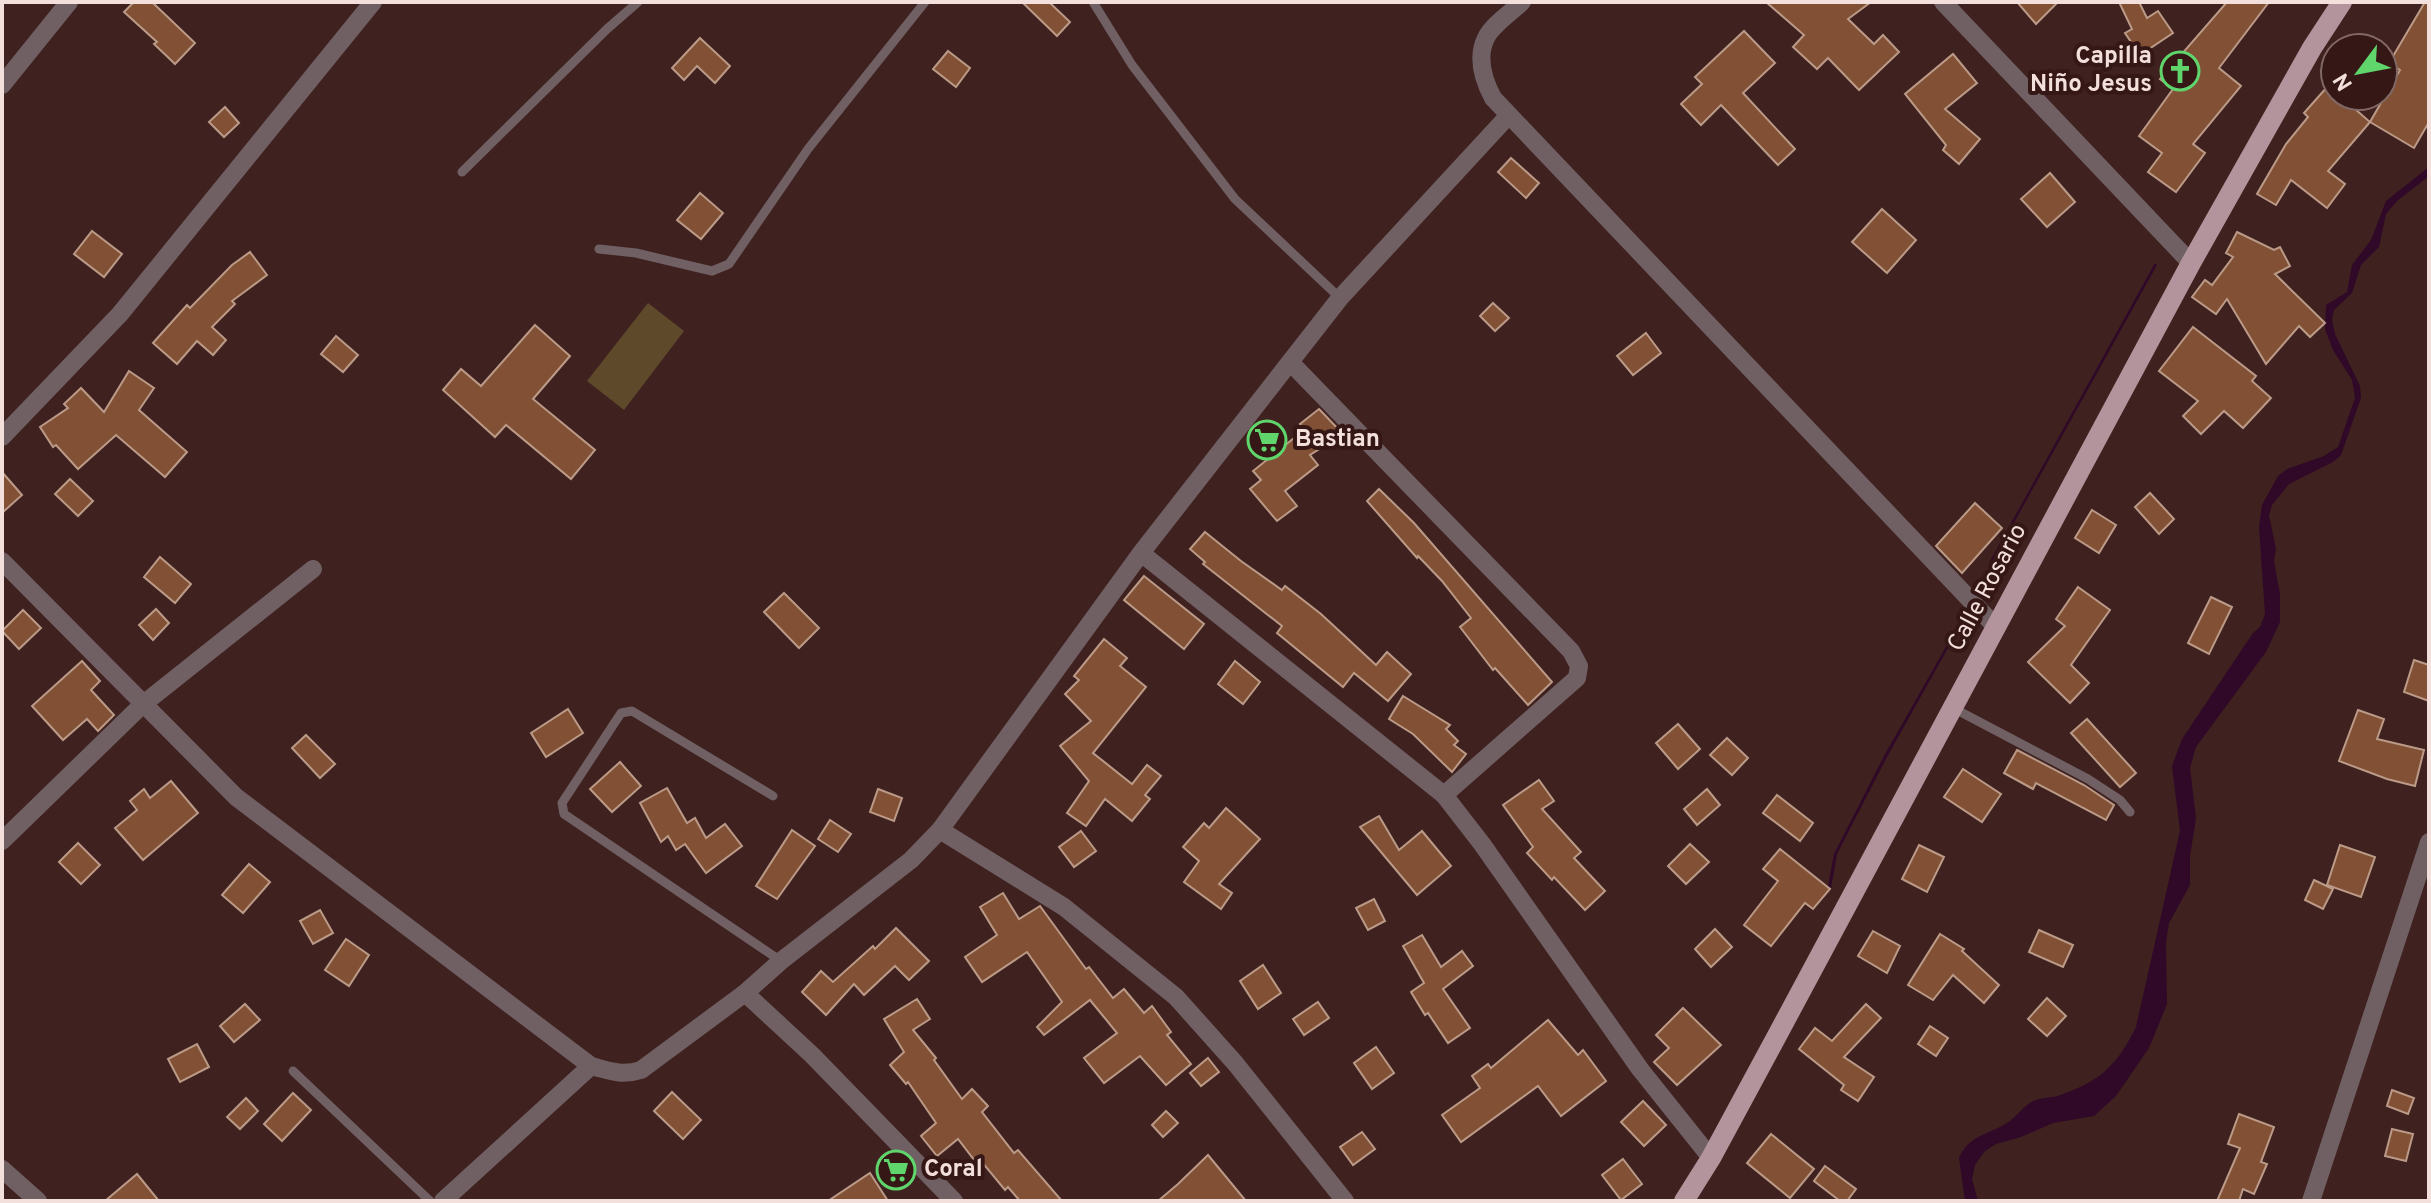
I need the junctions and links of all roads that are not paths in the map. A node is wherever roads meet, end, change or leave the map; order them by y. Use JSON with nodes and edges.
{"nodes":[{"id":1,"x":69,"y":2,"type":"edge"},
{"id":2,"x":373,"y":2,"type":"edge"},
{"id":3,"x":638,"y":2,"type":"edge"},
{"id":4,"x":925,"y":2,"type":"edge"},
{"id":5,"x":1093,"y":2,"type":"edge"},
{"id":6,"x":1522,"y":2,"type":"edge"},
{"id":7,"x":1943,"y":2,"type":"edge"},
{"id":8,"x":2342,"y":2,"type":"edge"},
{"id":9,"x":2,"y":85,"type":"edge"},
{"id":10,"x":1509,"y":115,"type":"junction"},
{"id":11,"x":462,"y":172,"type":"dead end"},
{"id":12,"x":599,"y":249,"type":"dead end"},
{"id":13,"x":2191,"y":263,"type":"junction"},
{"id":14,"x":1340,"y":298,"type":"junction"},
{"id":15,"x":1290,"y":362,"type":"junction"},
{"id":16,"x":2,"y":437,"type":"edge"},
{"id":17,"x":1141,"y":553,"type":"junction"},
{"id":18,"x":2,"y":561,"type":"edge"},
{"id":19,"x":313,"y":569,"type":"dead end"},
{"id":20,"x":1996,"y":627,"type":"junction"},
{"id":21,"x":142,"y":705,"type":"junction"},
{"id":22,"x":1953,"y":708,"type":"junction"},
{"id":23,"x":1444,"y":795,"type":"junction"},
{"id":24,"x":773,"y":796,"type":"dead end"},
{"id":25,"x":2130,"y":812,"type":"dead end"},
{"id":26,"x":940,"y":830,"type":"junction"},
{"id":27,"x":2,"y":841,"type":"edge"},
{"id":28,"x":2429,"y":842,"type":"edge"},
{"id":29,"x":781,"y":961,"type":"junction"},
{"id":30,"x":745,"y":993,"type":"junction"},
{"id":31,"x":591,"y":1066,"type":"junction"},
{"id":32,"x":293,"y":1071,"type":"dead end"},
{"id":33,"x":1711,"y":1158,"type":"junction"},
{"id":34,"x":2,"y":1169,"type":"edge"},
{"id":35,"x":38,"y":1201,"type":"edge"},
{"id":36,"x":430,"y":1201,"type":"edge"},
{"id":37,"x":443,"y":1201,"type":"edge"},
{"id":38,"x":954,"y":1201,"type":"edge"},
{"id":39,"x":1345,"y":1201,"type":"edge"},
{"id":40,"x":1684,"y":1201,"type":"edge"},
{"id":41,"x":2311,"y":1201,"type":"edge"}],
"edges":[{"from":1,"to":9,"type":"street"},
{"from":2,"to":16,"type":"street"},
{"from":3,"to":11,"type":"lane"},
{"from":4,"to":12,"type":"lane"},
{"from":5,"to":14,"type":"lane"},
{"from":6,"to":10,"type":"street"},
{"from":7,"to":13,"type":"street"},
{"from":8,"to":13,"type":"main road","name":"Calle Rosario"},
{"from":10,"to":14,"type":"street"},
{"from":10,"to":20,"type":"street"},
{"from":13,"to":20,"type":"main road","name":"Calle Rosario"},
{"from":14,"to":15,"type":"street"},
{"from":15,"to":17,"type":"street"},
{"from":15,"to":23,"type":"street"},
{"from":17,"to":23,"type":"street"},
{"from":17,"to":26,"type":"street"},
{"from":18,"to":21,"type":"street"},
{"from":19,"to":21,"type":"street"},
{"from":20,"to":22,"type":"main road","name":"Calle Rosario"},
{"from":21,"to":27,"type":"street"},
{"from":21,"to":31,"type":"street"},
{"from":22,"to":25,"type":"lane"},
{"from":22,"to":33,"type":"main road","name":"Calle Rosario"},
{"from":23,"to":33,"type":"street"},
{"from":24,"to":29,"type":"lane"},
{"from":26,"to":29,"type":"street"},
{"from":26,"to":39,"type":"street"},
{"from":28,"to":41,"type":"street"},
{"from":29,"to":30,"type":"street"},
{"from":30,"to":31,"type":"street"},
{"from":30,"to":38,"type":"street"},
{"from":31,"to":37,"type":"street"},
{"from":32,"to":36,"type":"lane"},
{"from":33,"to":40,"type":"main road","name":"Calle Rosario"},
{"from":34,"to":35,"type":"street"}]}
